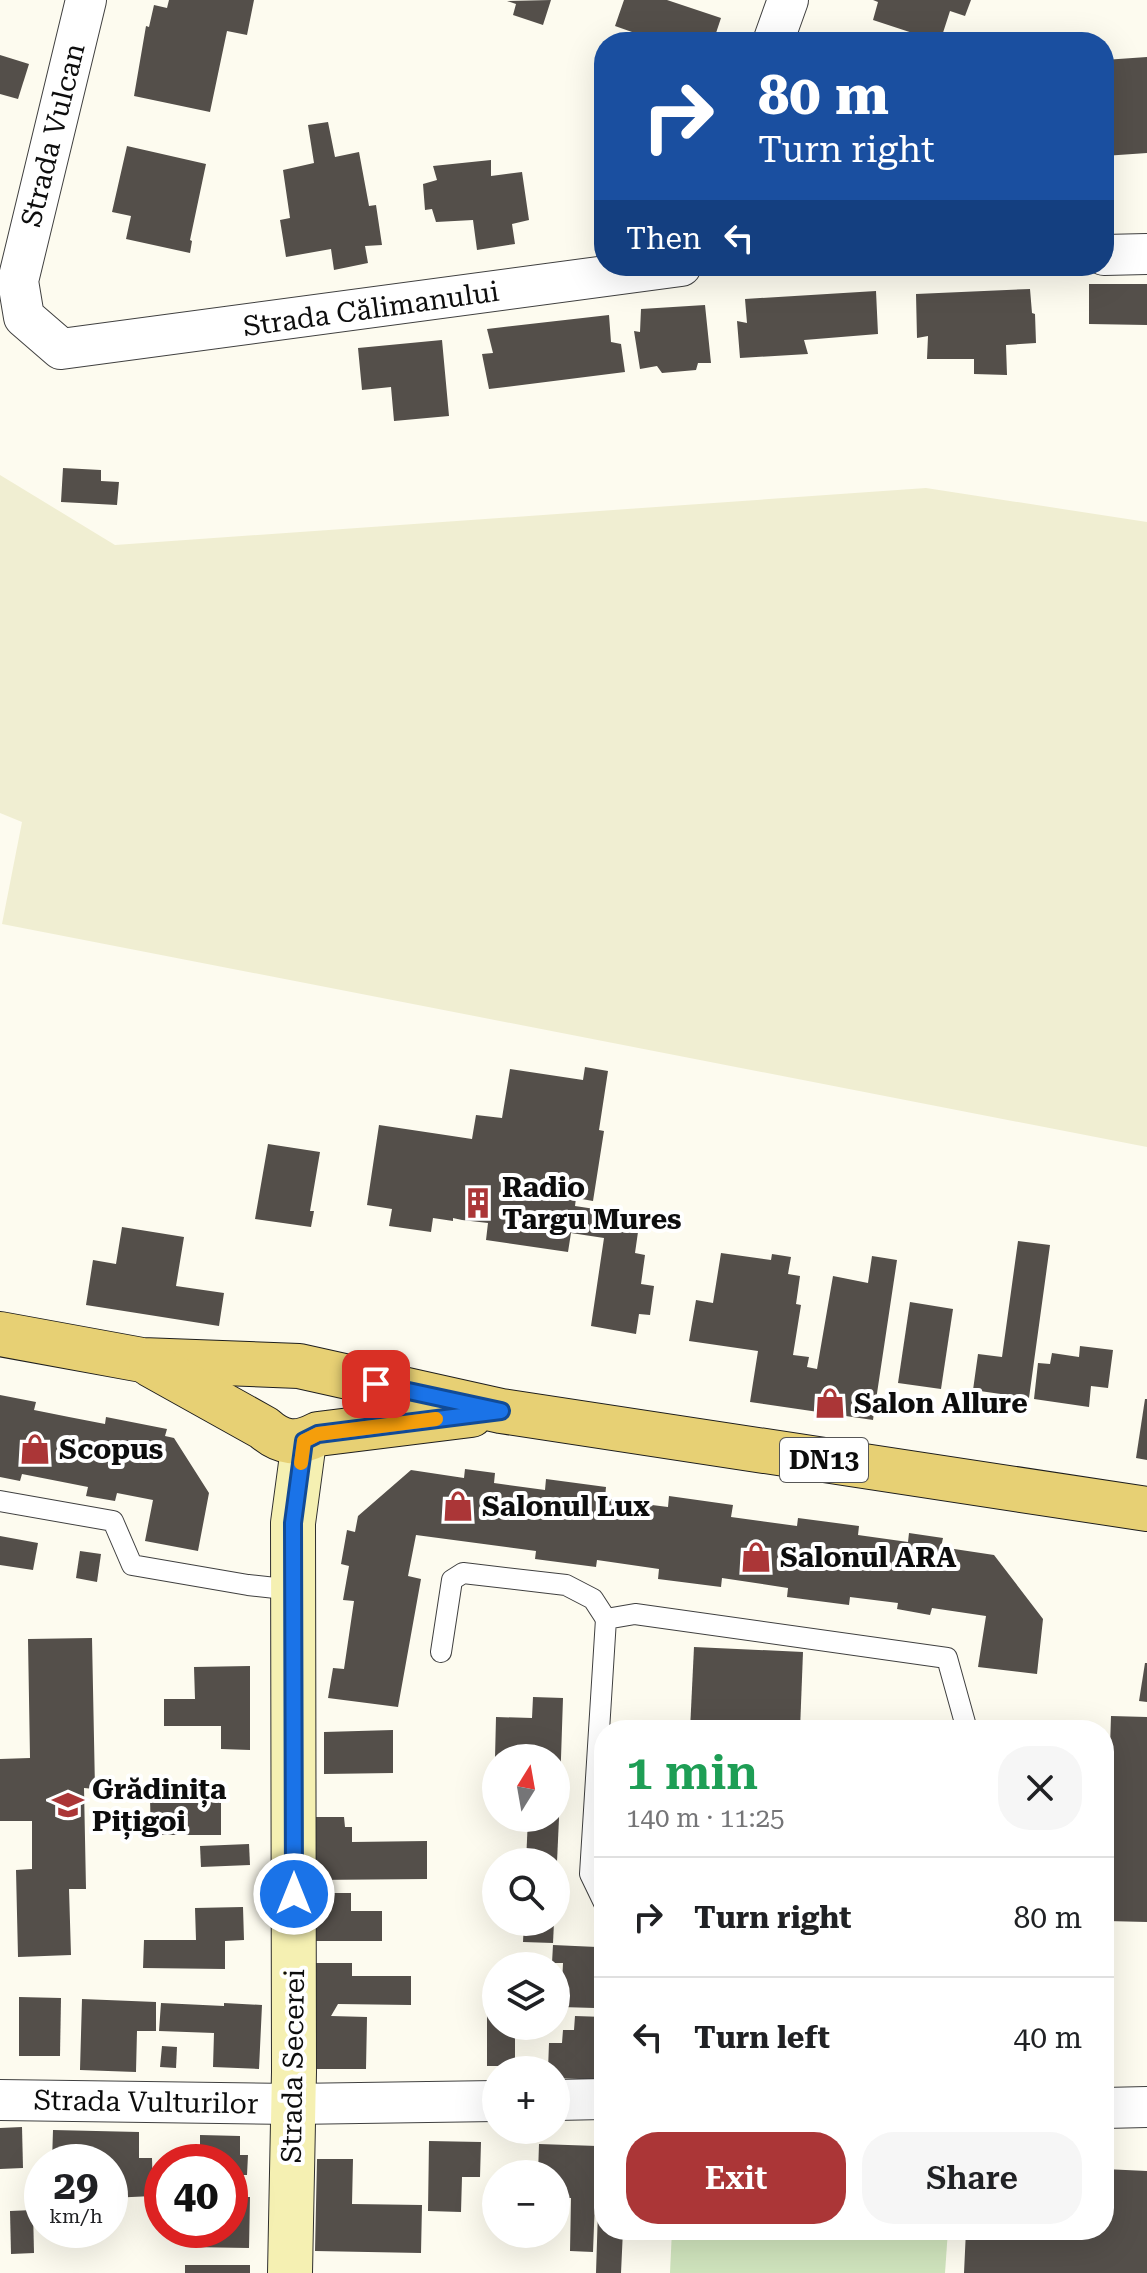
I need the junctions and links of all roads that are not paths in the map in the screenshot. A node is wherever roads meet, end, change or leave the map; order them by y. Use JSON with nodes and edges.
{"nodes":[{"id":1,"x":86,"y":0,"type":"edge"},
{"id":2,"x":788,"y":0,"type":"edge"},
{"id":3,"x":777,"y":32,"type":"edge"},
{"id":4,"x":1147,"y":254,"type":"edge"},
{"id":5,"x":1114,"y":255,"type":"edge"},
{"id":6,"x":609,"y":276,"type":"edge"},
{"id":7,"x":61,"y":349,"type":"joint"},
{"id":8,"x":0,"y":1334,"type":"edge"},
{"id":9,"x":142,"y":1360,"type":"junction"},
{"id":10,"x":298,"y":1369,"type":"junction"},
{"id":11,"x":501,"y":1411,"type":"junction"},
{"id":12,"x":290,"y":1435,"type":"junction"},
{"id":13,"x":0,"y":1501,"type":"edge"},
{"id":14,"x":1147,"y":1509,"type":"edge"},
{"id":15,"x":294,"y":1590,"type":"junction"},
{"id":16,"x":606,"y":1619,"type":"junction"},
{"id":17,"x":441,"y":1652,"type":"dead end"},
{"id":18,"x":600,"y":1720,"type":"edge"},
{"id":19,"x":964,"y":1720,"type":"edge"},
{"id":20,"x":594,"y":1810,"type":"edge"},
{"id":21,"x":594,"y":1882,"type":"edge"},
{"id":22,"x":594,"y":2099,"type":"edge"},
{"id":23,"x":0,"y":2100,"type":"edge"},
{"id":24,"x":570,"y":2100,"type":"edge"},
{"id":25,"x":482,"y":2101,"type":"edge"},
{"id":26,"x":292,"y":2104,"type":"junction"},
{"id":27,"x":1147,"y":2107,"type":"edge"},
{"id":28,"x":1114,"y":2108,"type":"edge"},
{"id":29,"x":290,"y":2273,"type":"edge"}],
"edges":[{"from":1,"to":7,"type":"street","name":"Strada Vulcan"},
{"from":2,"to":3,"type":"street"},
{"from":4,"to":5,"type":"street"},
{"from":6,"to":7,"type":"street","name":"Strada Călimanului"},
{"from":8,"to":9,"type":"main road","number":"DN13"},
{"from":9,"to":10,"type":"main road","number":"DN13"},
{"from":9,"to":12,"type":"main road","number":"DN13"},
{"from":10,"to":11,"type":"main road","number":"DN13"},
{"from":10,"to":12,"type":"main road"},
{"from":10,"to":12,"type":"main road"},
{"from":11,"to":12,"type":"main road","number":"DN13"},
{"from":11,"to":14,"type":"main road","number":"DN13"},
{"from":12,"to":15,"type":"street","name":"Strada Secerei"},
{"from":13,"to":15,"type":"lane"},
{"from":15,"to":26,"type":"street","name":"Strada Secerei"},
{"from":16,"to":17,"type":"lane"},
{"from":16,"to":18,"type":"lane"},
{"from":16,"to":19,"type":"lane"},
{"from":20,"to":21,"type":"lane"},
{"from":22,"to":24,"type":"street"},
{"from":23,"to":26,"type":"street","name":"Strada Vulturilor"},
{"from":25,"to":26,"type":"street","name":"Strada Vulturilor"},
{"from":26,"to":29,"type":"street","name":"Strada Secerei"},
{"from":27,"to":28,"type":"street"}]}
